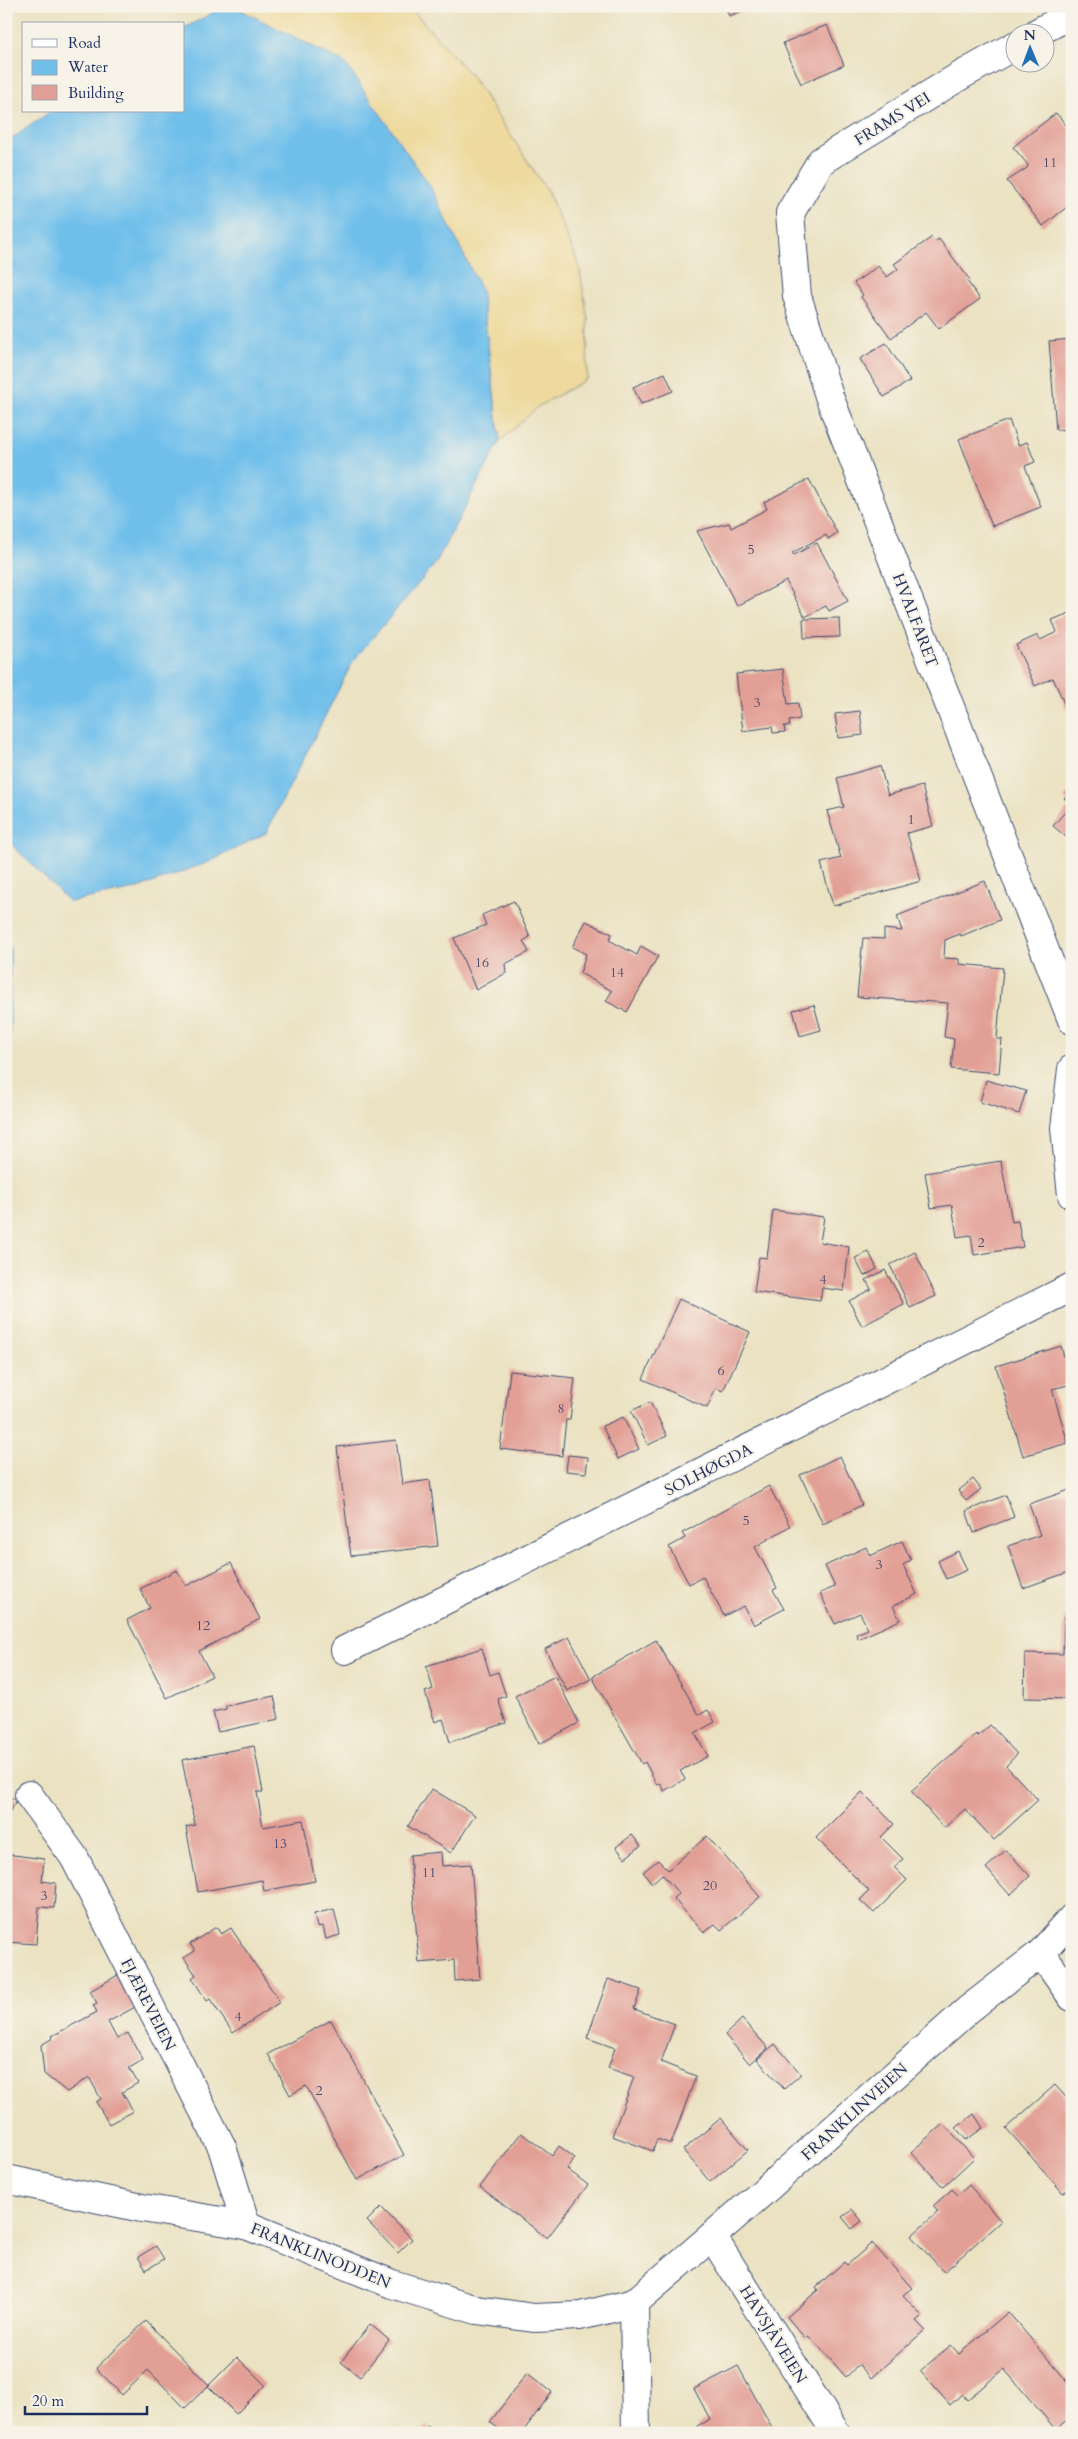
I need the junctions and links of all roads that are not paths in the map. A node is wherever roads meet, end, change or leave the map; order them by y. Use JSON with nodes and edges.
{"nodes":[{"id":1,"x":1072,"y":14,"type":"edge"},
{"id":2,"x":1056,"y":22,"type":"edge"},
{"id":3,"x":1006,"y":51,"type":"edge"},
{"id":4,"x":790,"y":213,"type":"joint"},
{"id":5,"x":1072,"y":1020,"type":"edge"},
{"id":6,"x":1072,"y":1069,"type":"edge"},
{"id":7,"x":1072,"y":1195,"type":"edge"},
{"id":8,"x":1072,"y":1287,"type":"edge"},
{"id":9,"x":345,"y":1650,"type":"dead end"},
{"id":10,"x":29,"y":1795,"type":"dead end"},
{"id":11,"x":1072,"y":1918,"type":"edge"},
{"id":12,"x":1041,"y":1953,"type":"junction"},
{"id":13,"x":1072,"y":1998,"type":"edge"},
{"id":14,"x":6,"y":2179,"type":"edge"},
{"id":15,"x":246,"y":2225,"type":"junction"},
{"id":16,"x":712,"y":2236,"type":"junction"},
{"id":17,"x":634,"y":2303,"type":"junction"},
{"id":18,"x":636,"y":2433,"type":"edge"},
{"id":19,"x":836,"y":2433,"type":"edge"}],
"edges":[{"from":1,"to":2,"type":"street"},
{"from":3,"to":4,"type":"street","name":"FRAMS VEI"},
{"from":4,"to":5,"type":"street","name":"HVALFARET"},
{"from":6,"to":7,"type":"street"},
{"from":8,"to":9,"type":"street","name":"SOLHØGDA"},
{"from":10,"to":15,"type":"street","name":"FJÆREVEIEN"},
{"from":11,"to":12,"type":"street","name":"FRANKLINVEIEN"},
{"from":12,"to":13,"type":"street"},
{"from":12,"to":16,"type":"street","name":"FRANKLINVEIEN"},
{"from":14,"to":15,"type":"street","name":"FRANKLINODDEN"},
{"from":15,"to":17,"type":"street","name":"FRANKLINODDEN"},
{"from":16,"to":17,"type":"street","name":"FRANKLINVEIEN"},
{"from":16,"to":19,"type":"street","name":"HAVSJÅVEIEN"},
{"from":17,"to":18,"type":"street"}]}
